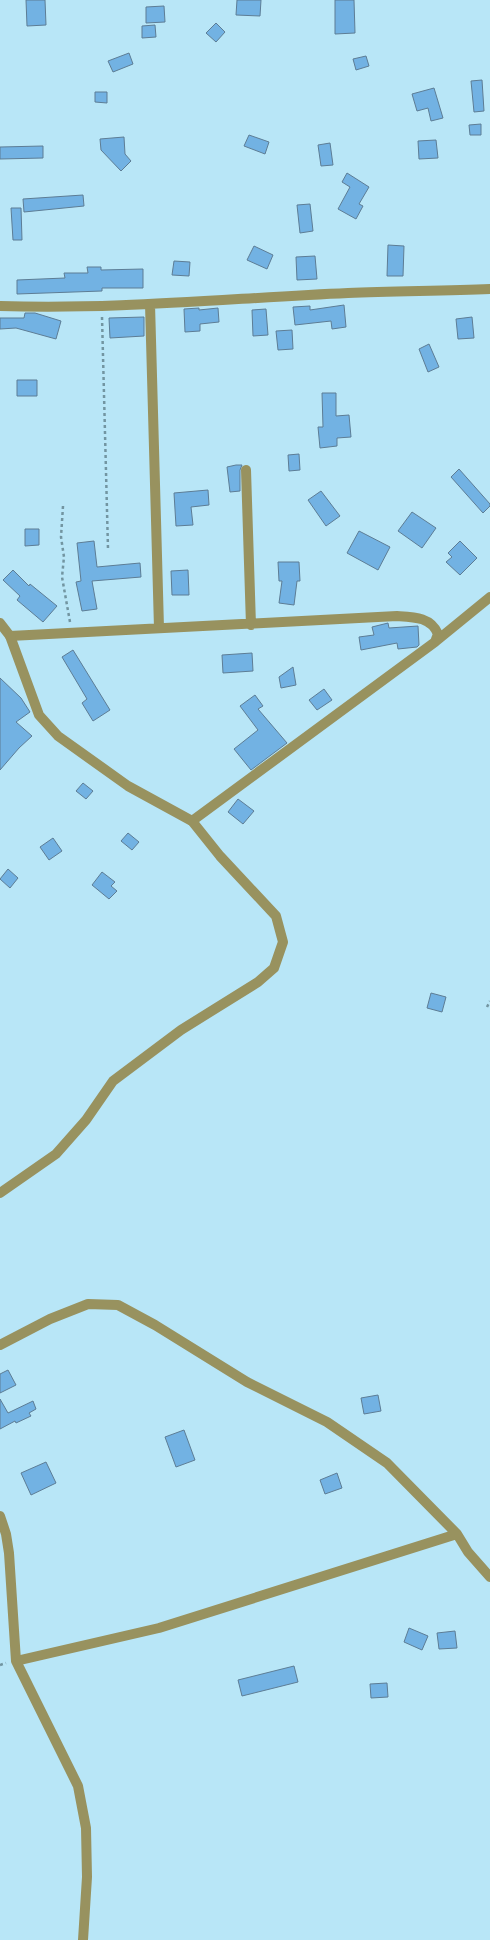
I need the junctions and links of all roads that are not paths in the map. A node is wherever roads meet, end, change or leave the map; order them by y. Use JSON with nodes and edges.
{"nodes":[{"id":1,"x":490,"y":289,"type":"edge"},
{"id":2,"x":150,"y":304,"type":"junction"},
{"id":3,"x":0,"y":306,"type":"edge"},
{"id":4,"x":246,"y":470,"type":"dead end"},
{"id":5,"x":490,"y":597,"type":"edge"},
{"id":6,"x":0,"y":623,"type":"edge"},
{"id":7,"x":251,"y":625,"type":"junction"},
{"id":8,"x":159,"y":628,"type":"junction"},
{"id":9,"x":10,"y":636,"type":"junction"},
{"id":10,"x":435,"y":642,"type":"junction"},
{"id":11,"x":192,"y":821,"type":"junction"},
{"id":12,"x":0,"y":1193,"type":"edge"},
{"id":13,"x":0,"y":1345,"type":"edge"},
{"id":14,"x":0,"y":1516,"type":"edge"},
{"id":15,"x":457,"y":1534,"type":"junction"},
{"id":16,"x":490,"y":1577,"type":"edge"},
{"id":17,"x":16,"y":1661,"type":"junction"},
{"id":18,"x":82,"y":1940,"type":"edge"}],
"edges":[{"from":1,"to":2,"type":"street"},
{"from":2,"to":3,"type":"street"},
{"from":2,"to":8,"type":"street"},
{"from":4,"to":7,"type":"street"},
{"from":5,"to":10,"type":"street"},
{"from":6,"to":9,"type":"street"},
{"from":7,"to":8,"type":"street"},
{"from":7,"to":10,"type":"street"},
{"from":8,"to":9,"type":"street"},
{"from":9,"to":11,"type":"street"},
{"from":10,"to":11,"type":"street"},
{"from":11,"to":12,"type":"street"},
{"from":13,"to":15,"type":"street"},
{"from":14,"to":17,"type":"street"},
{"from":15,"to":16,"type":"street"},
{"from":15,"to":17,"type":"street"},
{"from":17,"to":18,"type":"street"}]}
